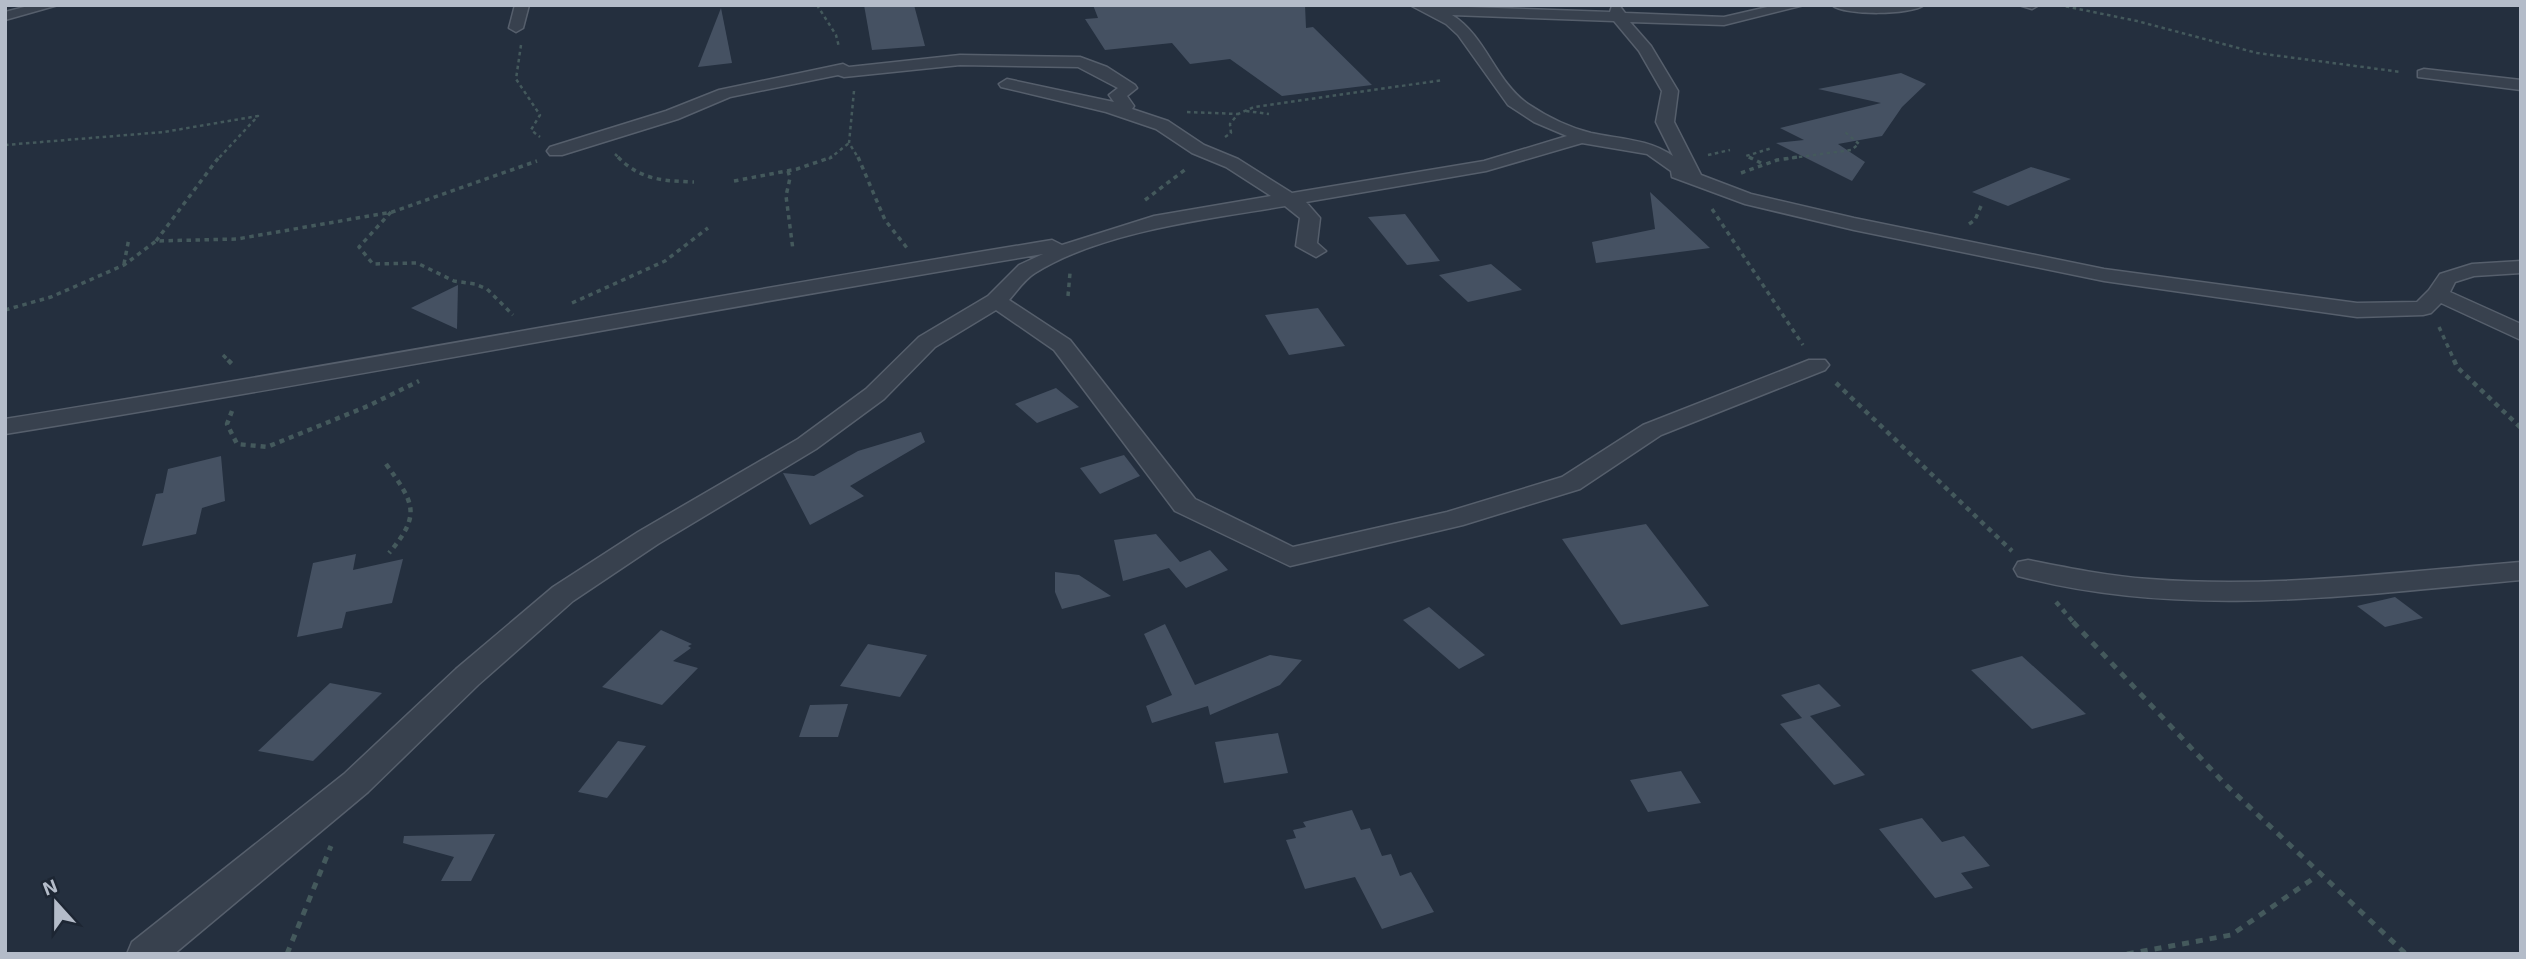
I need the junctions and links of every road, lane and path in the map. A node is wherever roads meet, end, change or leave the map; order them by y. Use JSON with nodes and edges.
{"nodes":[{"id":1,"x":51,"y":5,"type":"edge"},
{"id":2,"x":522,"y":5,"type":"edge"},
{"id":3,"x":817,"y":5,"type":"edge"},
{"id":4,"x":1417,"y":5,"type":"edge"},
{"id":5,"x":1797,"y":5,"type":"edge"},
{"id":6,"x":1839,"y":5,"type":"edge"},
{"id":7,"x":1917,"y":5,"type":"edge"},
{"id":8,"x":2026,"y":5,"type":"edge"},
{"id":9,"x":2032,"y":5,"type":"edge"},
{"id":10,"x":2059,"y":5,"type":"edge"},
{"id":11,"x":1437,"y":10,"type":"junction"},
{"id":12,"x":1617,"y":11,"type":"edge"},
{"id":13,"x":5,"y":16,"type":"edge"},
{"id":14,"x":516,"y":28,"type":"joint"},
{"id":15,"x":844,"y":70,"type":"junction"},
{"id":16,"x":2424,"y":74,"type":"joint"},
{"id":17,"x":1443,"y":80,"type":"dead end"},
{"id":18,"x":1007,"y":84,"type":"dead end"},
{"id":19,"x":2521,"y":85,"type":"edge"},
{"id":20,"x":1109,"y":107,"type":"junction"},
{"id":21,"x":1245,"y":111,"type":"junction"},
{"id":22,"x":1269,"y":114,"type":"dead end"},
{"id":23,"x":1845,"y":132,"type":"dead end"},
{"id":24,"x":1584,"y":137,"type":"junction"},
{"id":25,"x":849,"y":143,"type":"junction"},
{"id":26,"x":578,"y":144,"type":"junction"},
{"id":27,"x":5,"y":145,"type":"edge"},
{"id":28,"x":1772,"y":148,"type":"dead end"},
{"id":29,"x":556,"y":151,"type":"junction"},
{"id":30,"x":1206,"y":152,"type":"junction"},
{"id":31,"x":1762,"y":164,"type":"junction"},
{"id":32,"x":788,"y":171,"type":"junction"},
{"id":33,"x":1697,"y":179,"type":"junction"},
{"id":34,"x":734,"y":181,"type":"dead end"},
{"id":35,"x":694,"y":182,"type":"dead end"},
{"id":36,"x":1286,"y":200,"type":"junction"},
{"id":37,"x":1142,"y":202,"type":"dead end"},
{"id":38,"x":392,"y":212,"type":"junction"},
{"id":39,"x":708,"y":228,"type":"dead end"},
{"id":40,"x":1102,"y":237,"type":"junction"},
{"id":41,"x":129,"y":238,"type":"dead end"},
{"id":42,"x":156,"y":241,"type":"junction"},
{"id":43,"x":793,"y":250,"type":"dead end"},
{"id":44,"x":1317,"y":251,"type":"dead end"},
{"id":45,"x":124,"y":265,"type":"junction"},
{"id":46,"x":947,"y":265,"type":"junction"},
{"id":47,"x":2521,"y":267,"type":"edge"},
{"id":48,"x":996,"y":301,"type":"junction"},
{"id":49,"x":2431,"y":301,"type":"junction"},
{"id":50,"x":560,"y":308,"type":"dead end"},
{"id":51,"x":5,"y":310,"type":"edge"},
{"id":52,"x":514,"y":316,"type":"dead end"},
{"id":53,"x":2521,"y":333,"type":"edge"},
{"id":54,"x":1817,"y":365,"type":"dead end"},
{"id":55,"x":227,"y":424,"type":"dead end"},
{"id":56,"x":5,"y":427,"type":"edge"},
{"id":57,"x":2521,"y":428,"type":"edge"},
{"id":58,"x":267,"y":447,"type":"dead end"},
{"id":59,"x":386,"y":464,"type":"dead end"},
{"id":60,"x":389,"y":553,"type":"dead end"},
{"id":61,"x":2028,"y":569,"type":"dead end"},
{"id":62,"x":2521,"y":571,"type":"edge"},
{"id":63,"x":337,"y":832,"type":"dead end"},
{"id":64,"x":2316,"y":876,"type":"dead end"},
{"id":65,"x":146,"y":954,"type":"edge"},
{"id":66,"x":288,"y":954,"type":"edge"},
{"id":67,"x":2127,"y":954,"type":"edge"}],
"edges":[{"from":1,"to":13,"type":"street"},
{"from":2,"to":14,"type":"street"},
{"from":3,"to":15,"type":"path"},
{"from":4,"to":11,"type":"street"},
{"from":5,"to":12,"type":"street"},
{"from":6,"to":7,"type":"street"},
{"from":8,"to":9,"type":"street"},
{"from":10,"to":16,"type":"path"},
{"from":11,"to":12,"type":"street"},
{"from":11,"to":24,"type":"street"},
{"from":12,"to":33,"type":"street"},
{"from":14,"to":29,"type":"path"},
{"from":15,"to":20,"type":"street"},
{"from":15,"to":25,"type":"path"},
{"from":15,"to":26,"type":"street"},
{"from":16,"to":19,"type":"street"},
{"from":17,"to":21,"type":"path"},
{"from":18,"to":20,"type":"street"},
{"from":20,"to":30,"type":"street"},
{"from":21,"to":22,"type":"path"},
{"from":21,"to":30,"type":"path"},
{"from":23,"to":31,"type":"path"},
{"from":24,"to":33,"type":"street"},
{"from":24,"to":36,"type":"street"},
{"from":25,"to":32,"type":"path"},
{"from":25,"to":46,"type":"path"},
{"from":26,"to":29,"type":"street"},
{"from":26,"to":35,"type":"path"},
{"from":27,"to":42,"type":"path"},
{"from":28,"to":31,"type":"path"},
{"from":29,"to":38,"type":"path"},
{"from":30,"to":36,"type":"street"},
{"from":30,"to":37,"type":"path"},
{"from":31,"to":33,"type":"path"},
{"from":32,"to":34,"type":"path"},
{"from":32,"to":43,"type":"path"},
{"from":33,"to":49,"type":"street"},
{"from":36,"to":40,"type":"street"},
{"from":36,"to":44,"type":"street"},
{"from":38,"to":42,"type":"path"},
{"from":38,"to":52,"type":"path"},
{"from":39,"to":50,"type":"path"},
{"from":40,"to":46,"type":"street"},
{"from":40,"to":48,"type":"street"},
{"from":41,"to":45,"type":"path"},
{"from":42,"to":45,"type":"path"},
{"from":45,"to":51,"type":"path"},
{"from":46,"to":56,"type":"street"},
{"from":47,"to":49,"type":"street"},
{"from":48,"to":54,"type":"street"},
{"from":48,"to":65,"type":"street"},
{"from":49,"to":53,"type":"street"},
{"from":49,"to":57,"type":"path"},
{"from":55,"to":58,"type":"path"},
{"from":59,"to":60,"type":"path"},
{"from":61,"to":62,"type":"street"},
{"from":63,"to":66,"type":"path"},
{"from":64,"to":67,"type":"path"}]}
